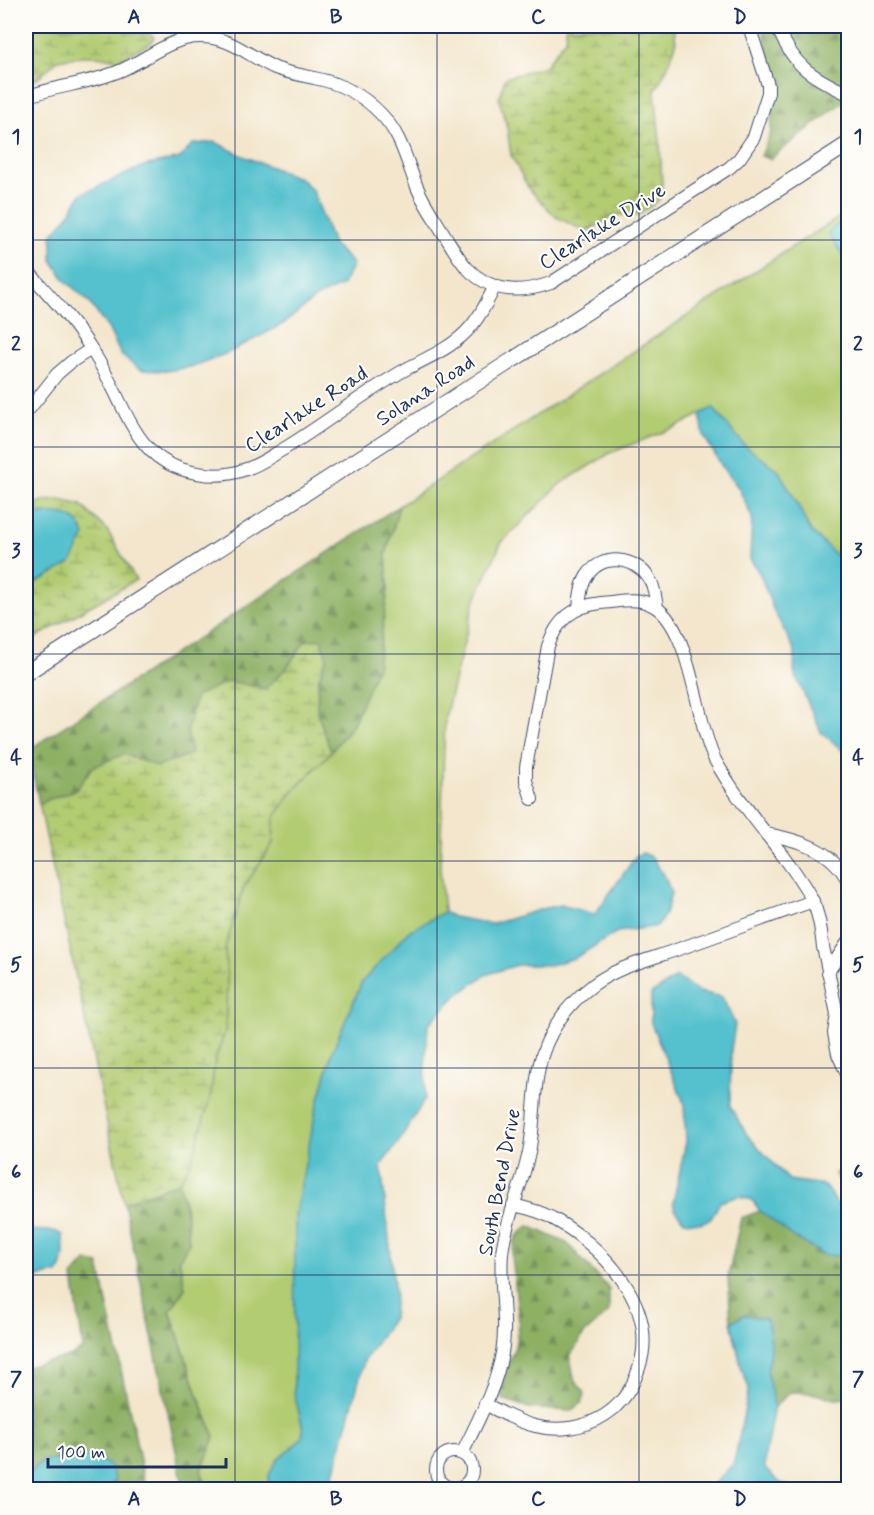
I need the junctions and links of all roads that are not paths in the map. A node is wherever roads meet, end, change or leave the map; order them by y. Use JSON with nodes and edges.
{"nodes":[{"id":1,"x":749,"y":26,"type":"edge"},
{"id":2,"x":777,"y":26,"type":"edge"},
{"id":3,"x":211,"y":31,"type":"edge"},
{"id":4,"x":849,"y":94,"type":"edge"},
{"id":5,"x":26,"y":97,"type":"edge"},
{"id":6,"x":849,"y":144,"type":"edge"},
{"id":7,"x":26,"y":269,"type":"edge"},
{"id":8,"x":495,"y":286,"type":"junction"},
{"id":9,"x":91,"y":349,"type":"junction"},
{"id":10,"x":26,"y":413,"type":"edge"},
{"id":11,"x":657,"y":607,"type":"junction"},
{"id":12,"x":579,"y":608,"type":"junction"},
{"id":13,"x":26,"y":673,"type":"edge"},
{"id":14,"x":532,"y":799,"type":"dead end"},
{"id":15,"x":766,"y":834,"type":"junction"},
{"id":16,"x":849,"y":881,"type":"edge"},
{"id":17,"x":813,"y":901,"type":"junction"},
{"id":18,"x":849,"y":942,"type":"edge"},
{"id":19,"x":828,"y":972,"type":"junction"},
{"id":20,"x":837,"y":1014,"type":"junction"},
{"id":21,"x":849,"y":1023,"type":"edge"},
{"id":22,"x":849,"y":1076,"type":"edge"},
{"id":23,"x":513,"y":1205,"type":"junction"},
{"id":24,"x":485,"y":1404,"type":"junction"},
{"id":25,"x":462,"y":1454,"type":"dead end"}],
"edges":[{"from":1,"to":8,"type":"street","name":"Clearlake Drive"},
{"from":2,"to":4,"type":"street"},
{"from":3,"to":5,"type":"street","name":"Clearlake Drive"},
{"from":3,"to":8,"type":"street","name":"Clearlake Drive"},
{"from":6,"to":13,"type":"street","name":"Solana Road"},
{"from":7,"to":9,"type":"street"},
{"from":8,"to":9,"type":"street","name":"Clearlake Road"},
{"from":9,"to":10,"type":"street"},
{"from":11,"to":12,"type":"street"},
{"from":11,"to":12,"type":"street"},
{"from":11,"to":15,"type":"street"},
{"from":12,"to":14,"type":"street"},
{"from":15,"to":16,"type":"street"},
{"from":15,"to":17,"type":"street"},
{"from":17,"to":19,"type":"street"},
{"from":17,"to":23,"type":"street","name":"South Bend Drive"},
{"from":18,"to":19,"type":"street"},
{"from":19,"to":20,"type":"street"},
{"from":20,"to":21,"type":"street"},
{"from":20,"to":22,"type":"street"},
{"from":23,"to":24,"type":"street","name":"South Bend Drive"},
{"from":23,"to":24,"type":"street"},
{"from":24,"to":25,"type":"street","name":"South Bend Drive"}]}
